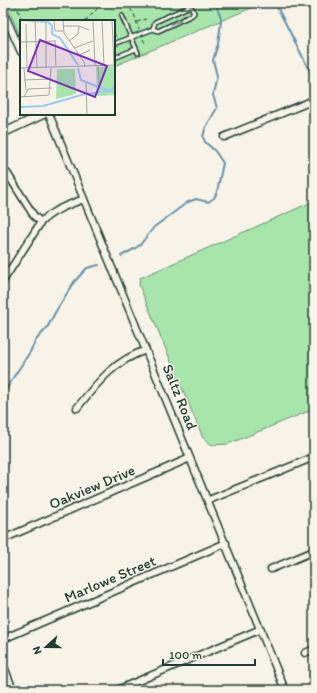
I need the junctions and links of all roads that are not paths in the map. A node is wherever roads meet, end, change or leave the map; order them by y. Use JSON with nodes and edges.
{"nodes":[{"id":1,"x":3,"y":11,"type":"edge"},
{"id":2,"x":122,"y":16,"type":"dead end"},
{"id":3,"x":10,"y":27,"type":"junction"},
{"id":4,"x":153,"y":29,"type":"junction"},
{"id":5,"x":3,"y":30,"type":"edge"},
{"id":6,"x":131,"y":36,"type":"junction"},
{"id":7,"x":115,"y":44,"type":"edge"},
{"id":8,"x":136,"y":49,"type":"junction"},
{"id":9,"x":20,"y":50,"type":"edge"},
{"id":10,"x":138,"y":53,"type":"dead end"},
{"id":11,"x":115,"y":58,"type":"edge"},
{"id":12,"x":314,"y":100,"type":"edge"},
{"id":13,"x":42,"y":115,"type":"edge"},
{"id":14,"x":49,"y":115,"type":"edge"},
{"id":15,"x":3,"y":133,"type":"edge"},
{"id":16,"x":224,"y":137,"type":"dead end"},
{"id":17,"x":7,"y":173,"type":"dead end"},
{"id":18,"x":84,"y":199,"type":"junction"},
{"id":19,"x":41,"y":222,"type":"junction"},
{"id":20,"x":3,"y":281,"type":"edge"},
{"id":21,"x":146,"y":350,"type":"junction"},
{"id":22,"x":77,"y":408,"type":"dead end"},
{"id":23,"x":190,"y":458,"type":"junction"},
{"id":24,"x":313,"y":460,"type":"edge"},
{"id":25,"x":209,"y":500,"type":"junction"},
{"id":26,"x":3,"y":539,"type":"edge"},
{"id":27,"x":226,"y":543,"type":"junction"},
{"id":28,"x":314,"y":551,"type":"edge"},
{"id":29,"x":271,"y":569,"type":"dead end"},
{"id":30,"x":261,"y":629,"type":"junction"},
{"id":31,"x":3,"y":639,"type":"edge"},
{"id":32,"x":314,"y":649,"type":"edge"},
{"id":33,"x":305,"y":653,"type":"dead end"},
{"id":34,"x":3,"y":664,"type":"edge"},
{"id":35,"x":13,"y":690,"type":"edge"},
{"id":36,"x":118,"y":690,"type":"edge"},
{"id":37,"x":285,"y":690,"type":"edge"}],
"edges":[{"from":1,"to":3,"type":"street"},
{"from":2,"to":6,"type":"lane"},
{"from":3,"to":5,"type":"street"},
{"from":3,"to":9,"type":"street"},
{"from":4,"to":4,"type":"lane","one_way":true},
{"from":4,"to":6,"type":"lane"},
{"from":6,"to":7,"type":"lane"},
{"from":6,"to":8,"type":"lane"},
{"from":8,"to":10,"type":"lane"},
{"from":8,"to":11,"type":"lane"},
{"from":12,"to":16,"type":"street"},
{"from":13,"to":15,"type":"street"},
{"from":14,"to":18,"type":"street","name":"Saltz Road"},
{"from":17,"to":19,"type":"street"},
{"from":18,"to":19,"type":"street"},
{"from":18,"to":21,"type":"street","name":"Saltz Road"},
{"from":19,"to":20,"type":"street"},
{"from":21,"to":22,"type":"street"},
{"from":21,"to":23,"type":"street","name":"Saltz Road"},
{"from":23,"to":25,"type":"street","name":"Saltz Road"},
{"from":23,"to":26,"type":"street","name":"Oakview Drive"},
{"from":24,"to":25,"type":"street"},
{"from":25,"to":27,"type":"street","name":"Saltz Road"},
{"from":27,"to":30,"type":"street","name":"Saltz Road"},
{"from":27,"to":31,"type":"street","name":"Marlowe Street"},
{"from":28,"to":29,"type":"street"},
{"from":30,"to":36,"type":"street"},
{"from":30,"to":37,"type":"street","name":"Saltz Road"},
{"from":32,"to":33,"type":"street"},
{"from":34,"to":35,"type":"street"}]}
